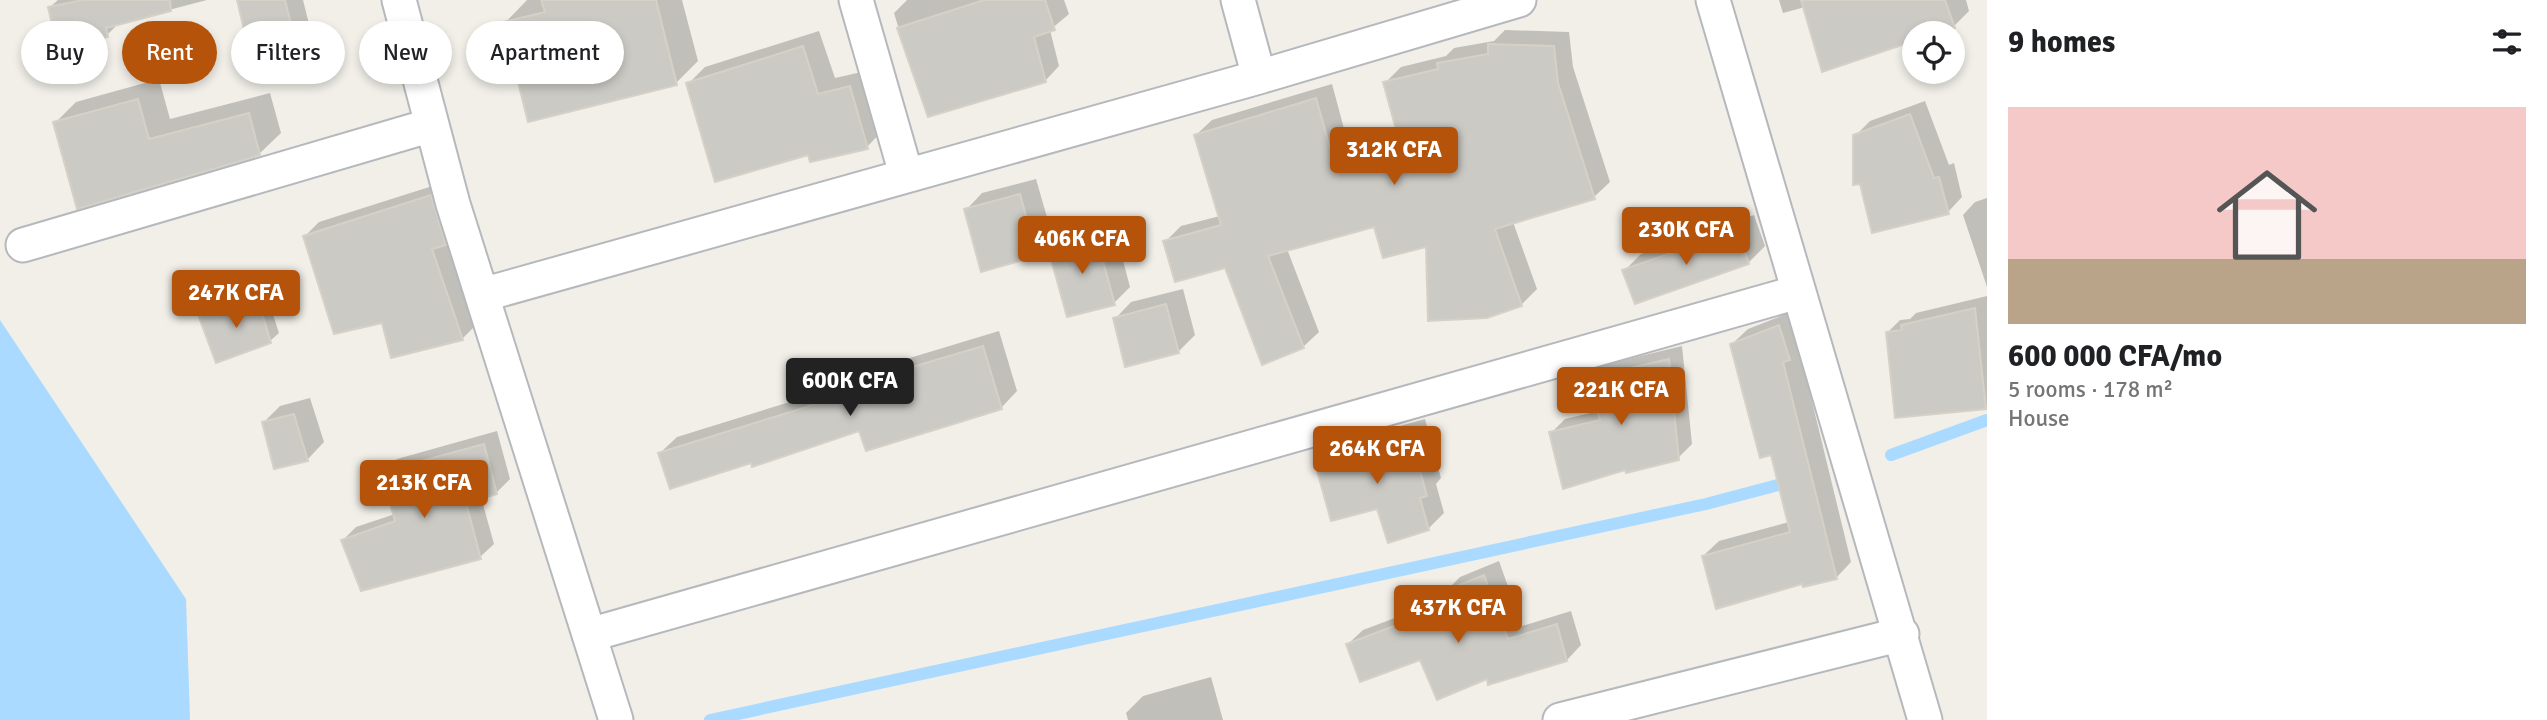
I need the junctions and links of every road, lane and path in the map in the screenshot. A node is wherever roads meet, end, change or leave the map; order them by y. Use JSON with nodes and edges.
{"nodes":[{"id":1,"x":399,"y":0,"type":"edge"},
{"id":2,"x":856,"y":0,"type":"edge"},
{"id":3,"x":1238,"y":0,"type":"edge"},
{"id":4,"x":1519,"y":0,"type":"edge"},
{"id":5,"x":1713,"y":0,"type":"edge"},
{"id":6,"x":1259,"y":77,"type":"junction"},
{"id":7,"x":432,"y":125,"type":"junction"},
{"id":8,"x":906,"y":174,"type":"junction"},
{"id":9,"x":23,"y":245,"type":"dead end"},
{"id":10,"x":1798,"y":292,"type":"junction"},
{"id":11,"x":482,"y":295,"type":"junction"},
{"id":12,"x":1902,"y":634,"type":"junction"},
{"id":13,"x":589,"y":635,"type":"junction"},
{"id":14,"x":616,"y":720,"type":"edge"},
{"id":15,"x":1560,"y":720,"type":"edge"},
{"id":16,"x":1926,"y":720,"type":"edge"}],
"edges":[{"from":1,"to":7,"type":"street"},
{"from":2,"to":8,"type":"street"},
{"from":3,"to":6,"type":"street"},
{"from":4,"to":6,"type":"street"},
{"from":5,"to":10,"type":"street"},
{"from":6,"to":8,"type":"street"},
{"from":7,"to":9,"type":"street"},
{"from":7,"to":11,"type":"street"},
{"from":8,"to":11,"type":"street"},
{"from":10,"to":12,"type":"street"},
{"from":10,"to":13,"type":"street"},
{"from":11,"to":13,"type":"street"},
{"from":12,"to":15,"type":"street"},
{"from":12,"to":16,"type":"street"},
{"from":13,"to":14,"type":"street"}]}
